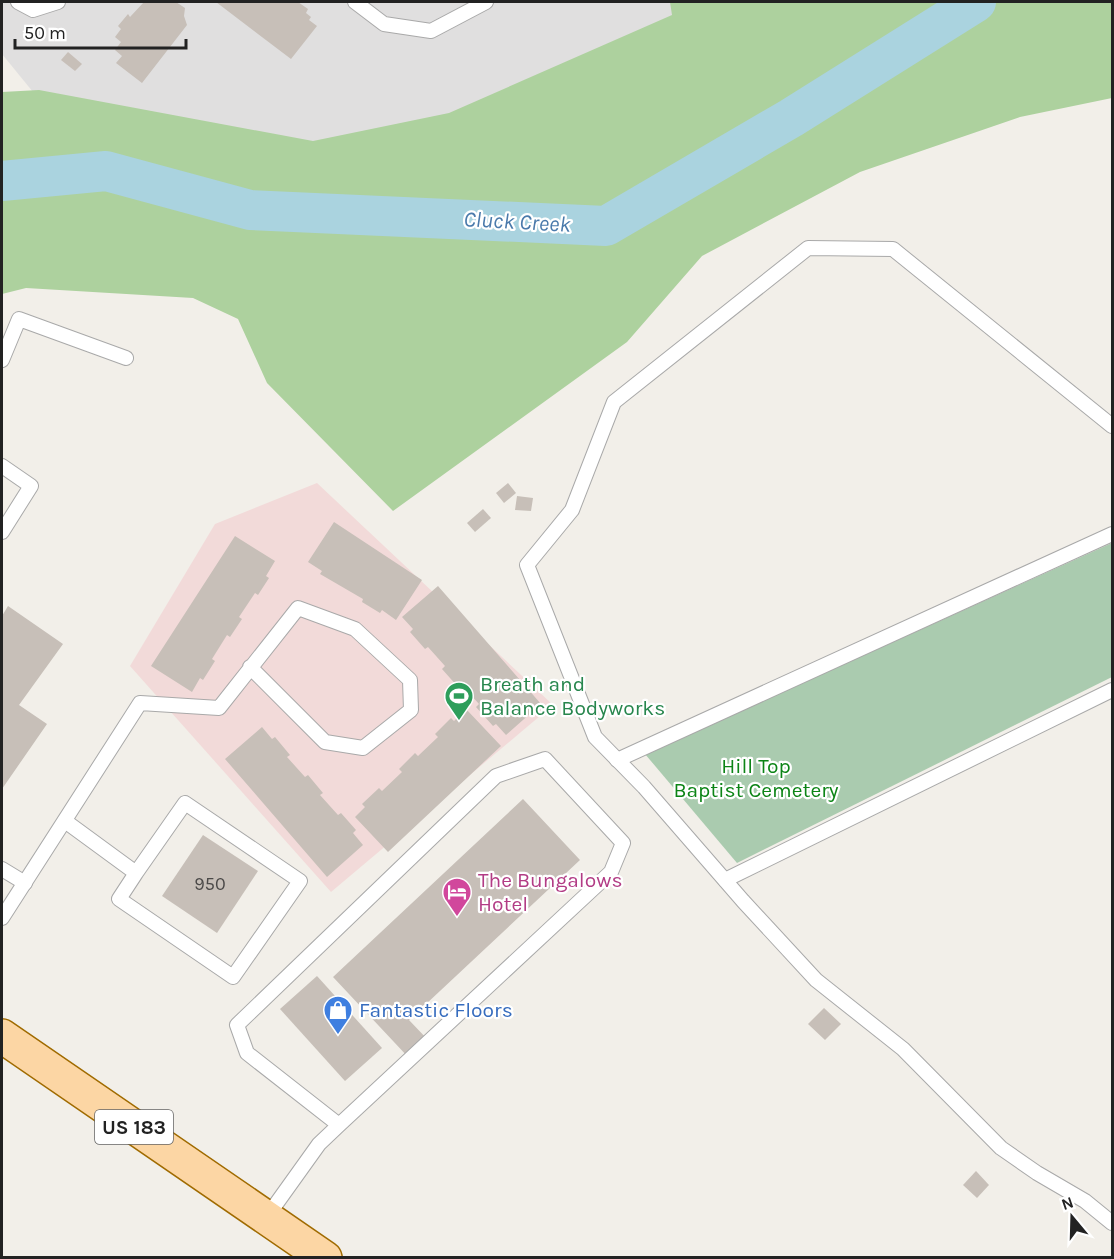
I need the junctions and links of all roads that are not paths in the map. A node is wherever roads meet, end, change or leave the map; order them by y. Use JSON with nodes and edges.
{"nodes":[{"id":1,"x":18,"y":2,"type":"edge"},
{"id":2,"x":58,"y":2,"type":"edge"},
{"id":3,"x":355,"y":2,"type":"edge"},
{"id":4,"x":486,"y":2,"type":"edge"},
{"id":5,"x":126,"y":358,"type":"dead end"},
{"id":6,"x":2,"y":360,"type":"edge"},
{"id":7,"x":1113,"y":426,"type":"edge"},
{"id":8,"x":2,"y":466,"type":"edge"},
{"id":9,"x":2,"y":532,"type":"edge"},
{"id":10,"x":1113,"y":534,"type":"edge"},
{"id":11,"x":250,"y":667,"type":"junction"},
{"id":12,"x":1113,"y":690,"type":"edge"},
{"id":13,"x":617,"y":760,"type":"junction"},
{"id":14,"x":65,"y":821,"type":"junction"},
{"id":15,"x":2,"y":869,"type":"edge"},
{"id":16,"x":136,"y":873,"type":"junction"},
{"id":17,"x":725,"y":880,"type":"junction"},
{"id":18,"x":24,"y":883,"type":"junction"},
{"id":19,"x":2,"y":918,"type":"edge"},
{"id":20,"x":2,"y":1036,"type":"edge"},
{"id":21,"x":339,"y":1125,"type":"junction"},
{"id":22,"x":266,"y":1218,"type":"junction"},
{"id":23,"x":1113,"y":1223,"type":"edge"},
{"id":24,"x":325,"y":1257,"type":"edge"}],
"edges":[{"from":1,"to":2,"type":"lane"},
{"from":3,"to":4,"type":"lane"},
{"from":5,"to":6,"type":"lane"},
{"from":7,"to":13,"type":"lane"},
{"from":8,"to":9,"type":"lane"},
{"from":10,"to":13,"type":"lane"},
{"from":11,"to":11,"type":"lane"},
{"from":11,"to":14,"type":"lane"},
{"from":12,"to":17,"type":"lane"},
{"from":13,"to":17,"type":"lane"},
{"from":14,"to":16,"type":"lane"},
{"from":14,"to":18,"type":"lane"},
{"from":15,"to":18,"type":"lane"},
{"from":16,"to":16,"type":"lane"},
{"from":17,"to":23,"type":"lane"},
{"from":18,"to":19,"type":"lane"},
{"from":20,"to":22,"type":"main road","number":"US 183"},
{"from":21,"to":21,"type":"lane"},
{"from":21,"to":22,"type":"lane"},
{"from":22,"to":24,"type":"main road","number":"US 183"}]}
